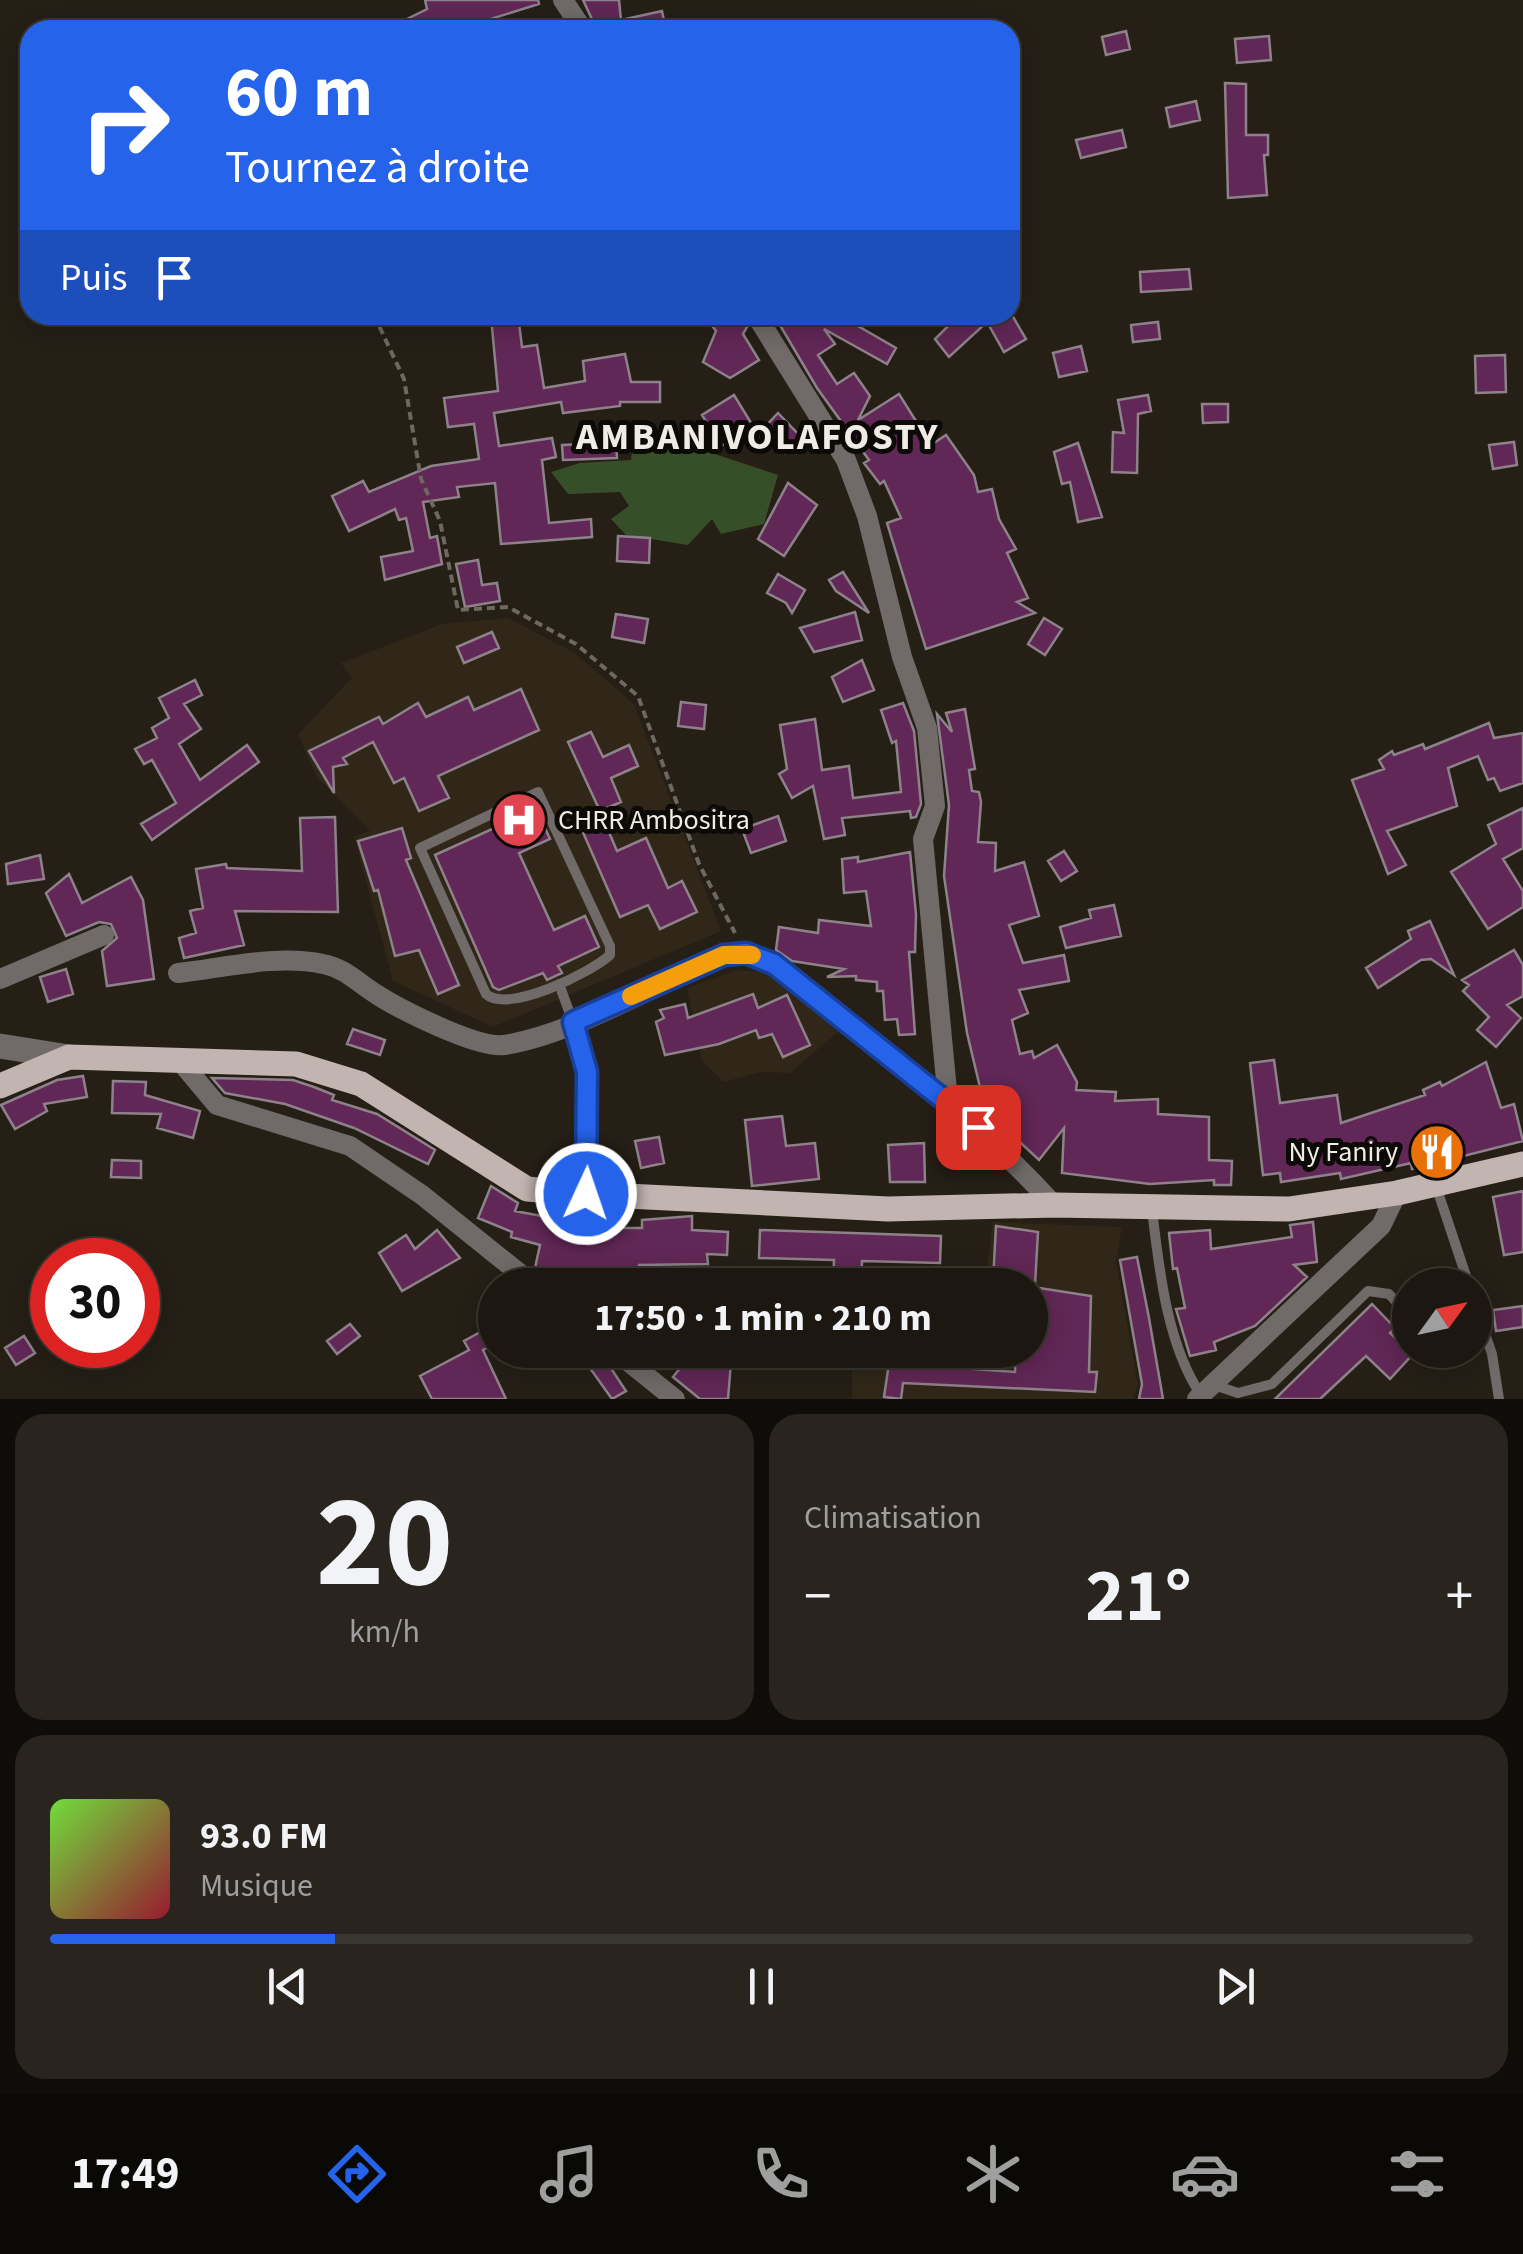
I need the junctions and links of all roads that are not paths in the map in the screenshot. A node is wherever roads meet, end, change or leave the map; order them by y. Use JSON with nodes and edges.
{"nodes":[{"id":1,"x":762,"y":325,"type":"edge"},
{"id":2,"x":104,"y":935,"type":"dead end"},
{"id":3,"x":178,"y":973,"type":"dead end"},
{"id":4,"x":0,"y":979,"type":"edge"},
{"id":5,"x":559,"y":984,"type":"junction"},
{"id":6,"x":573,"y":1022,"type":"junction"},
{"id":7,"x":0,"y":1046,"type":"edge"},
{"id":8,"x":68,"y":1057,"type":"junction"},
{"id":9,"x":180,"y":1062,"type":"junction"},
{"id":10,"x":0,"y":1086,"type":"edge"},
{"id":11,"x":948,"y":1101,"type":"junction"},
{"id":12,"x":1523,"y":1164,"type":"edge"},
{"id":13,"x":1434,"y":1182,"type":"junction"},
{"id":14,"x":1397,"y":1193,"type":"junction"},
{"id":15,"x":586,"y":1194,"type":"junction"},
{"id":16,"x":1054,"y":1205,"type":"junction"},
{"id":17,"x":1152,"y":1208,"type":"junction"},
{"id":18,"x":513,"y":1268,"type":"edge"},
{"id":19,"x":1463,"y":1268,"type":"edge"},
{"id":20,"x":1392,"y":1297,"type":"edge"},
{"id":21,"x":1492,"y":1354,"type":"edge"},
{"id":22,"x":636,"y":1368,"type":"edge"},
{"id":23,"x":1204,"y":1393,"type":"edge"},
{"id":24,"x":675,"y":1399,"type":"edge"},
{"id":25,"x":1500,"y":1399,"type":"edge"}],
"edges":[{"from":1,"to":11,"type":"street"},
{"from":2,"to":4,"type":"street"},
{"from":3,"to":6,"type":"street"},
{"from":5,"to":5,"type":"lane"},
{"from":5,"to":6,"type":"lane"},
{"from":6,"to":11,"type":"street"},
{"from":6,"to":15,"type":"street"},
{"from":7,"to":8,"type":"street"},
{"from":8,"to":9,"type":"main road"},
{"from":8,"to":10,"type":"main road"},
{"from":9,"to":15,"type":"main road"},
{"from":9,"to":18,"type":"street"},
{"from":11,"to":16,"type":"street"},
{"from":12,"to":13,"type":"main road"},
{"from":13,"to":14,"type":"main road"},
{"from":13,"to":19,"type":"lane"},
{"from":14,"to":17,"type":"main road"},
{"from":14,"to":23,"type":"street"},
{"from":15,"to":16,"type":"main road"},
{"from":16,"to":17,"type":"main road"},
{"from":17,"to":23,"type":"lane"},
{"from":20,"to":23,"type":"lane"},
{"from":21,"to":25,"type":"lane"},
{"from":22,"to":24,"type":"street"}]}
